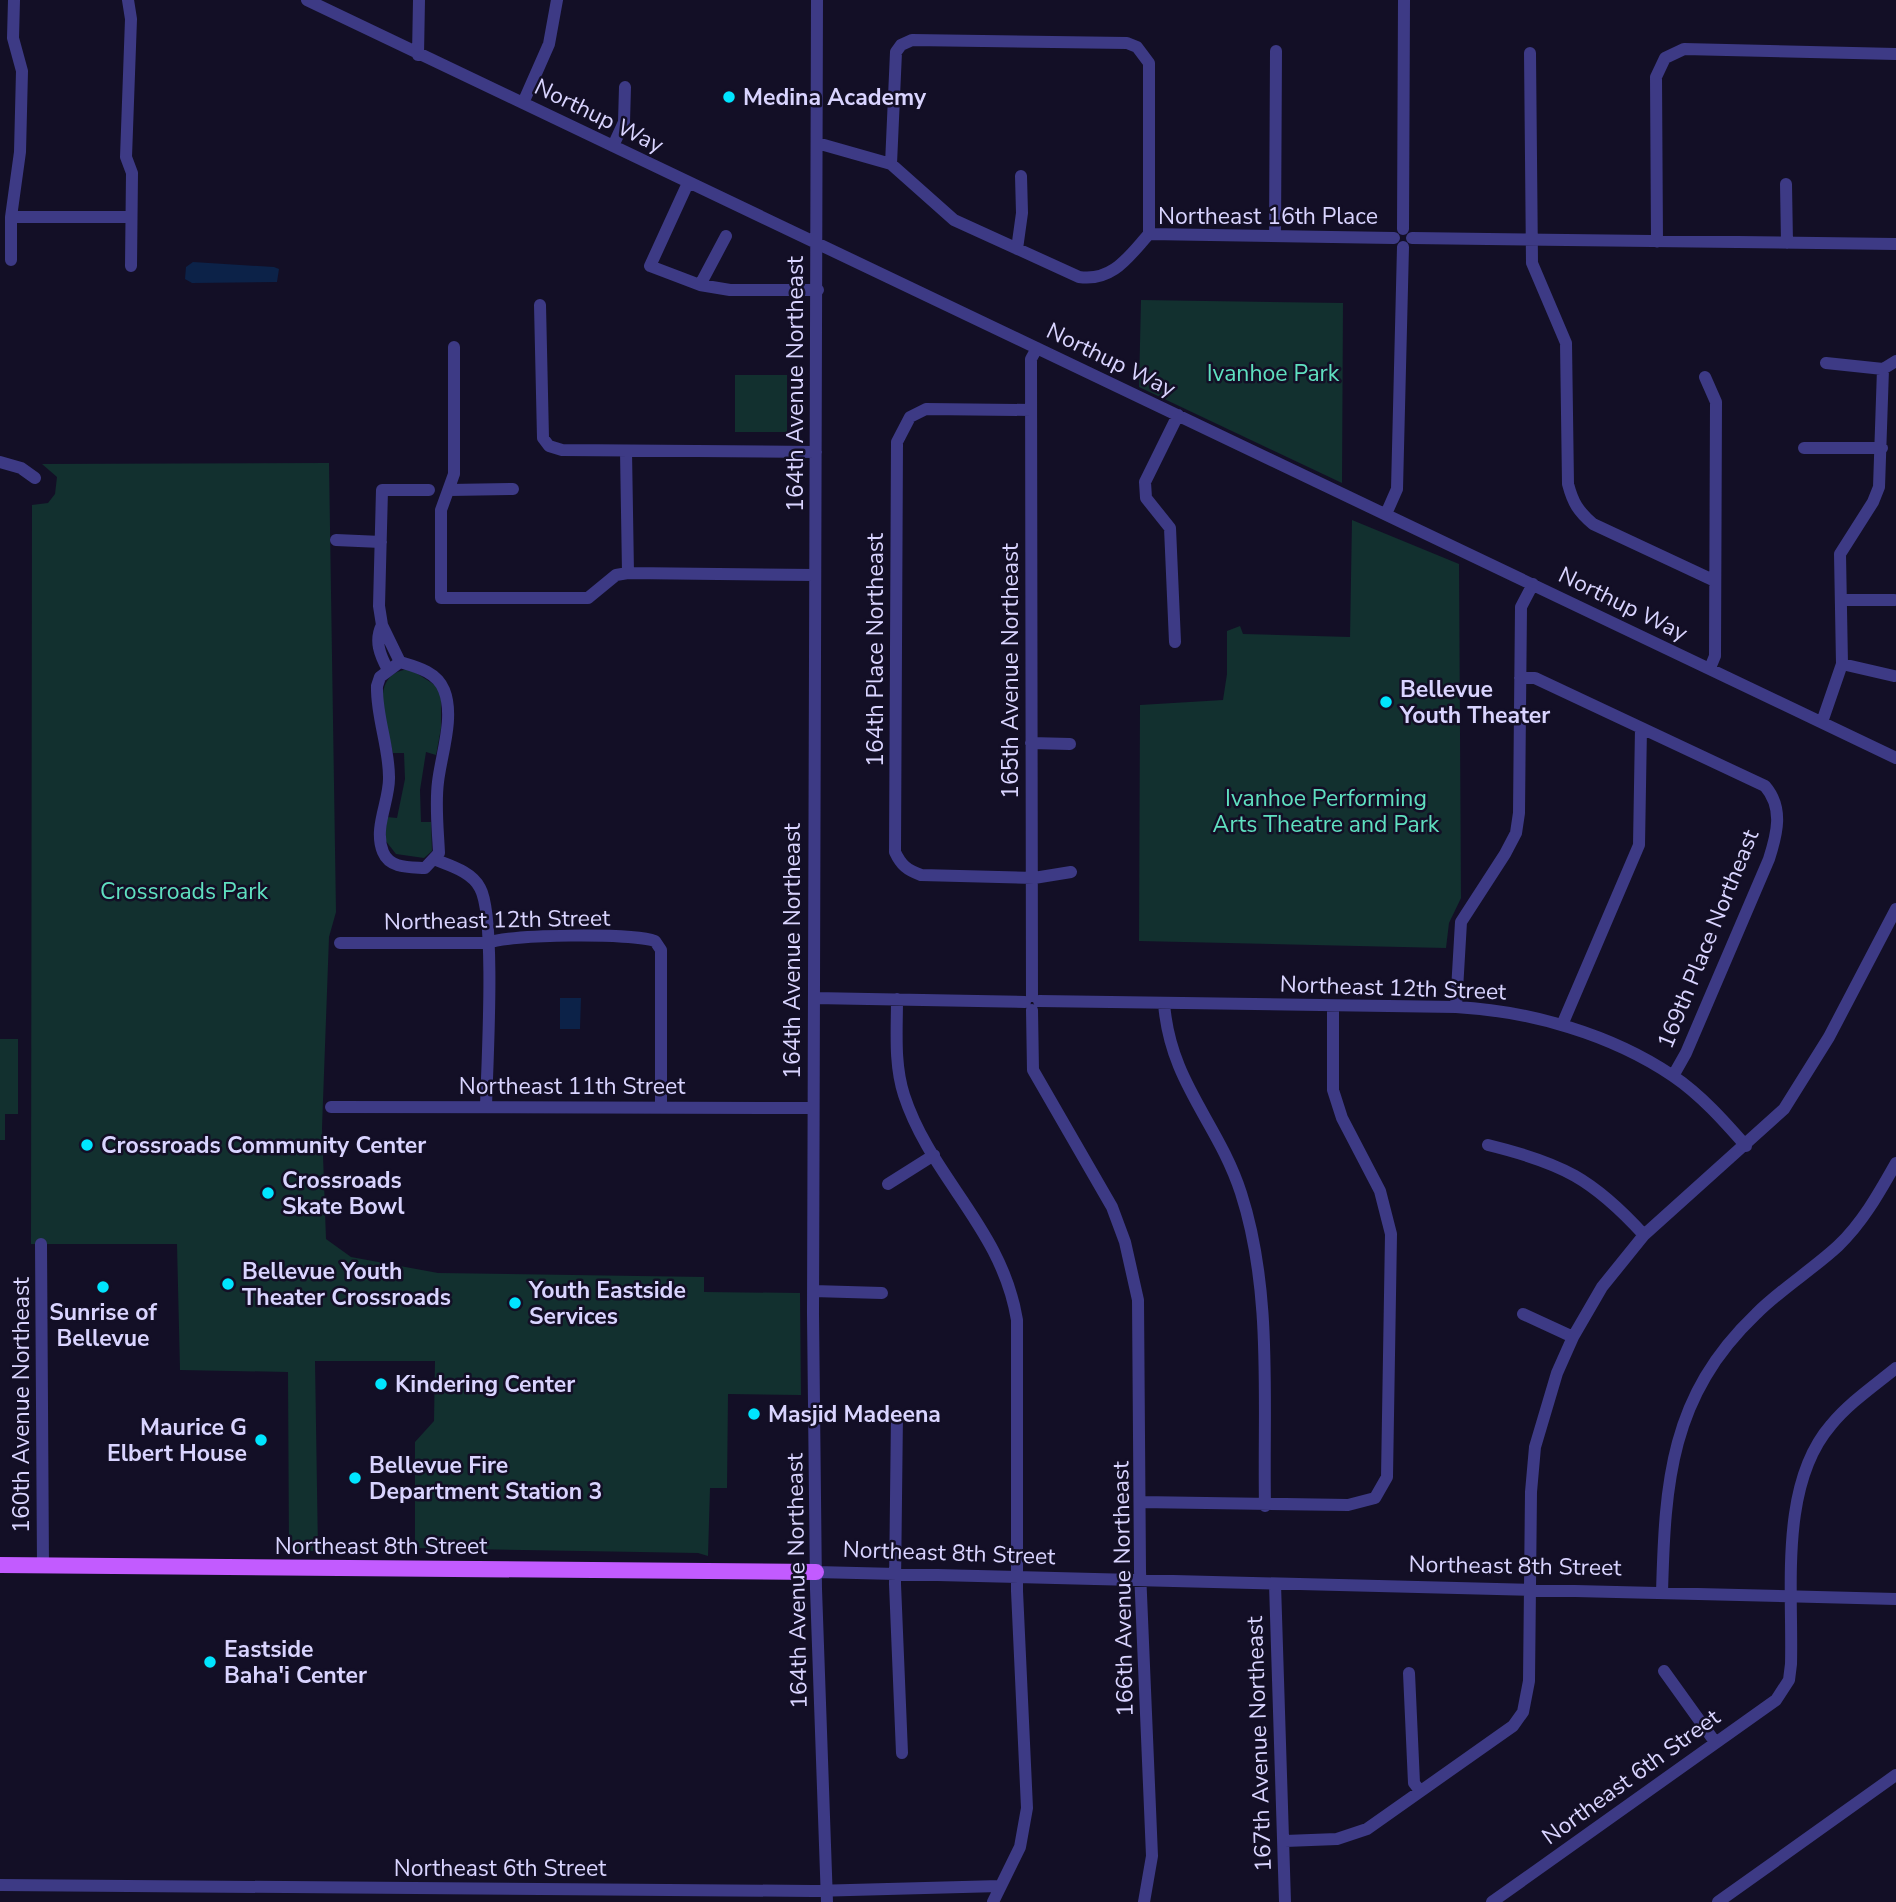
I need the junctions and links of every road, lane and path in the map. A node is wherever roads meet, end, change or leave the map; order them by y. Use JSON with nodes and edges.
{"nodes":[{"id":1,"x":13,"y":0,"type":"edge"},
{"id":2,"x":128,"y":0,"type":"edge"},
{"id":3,"x":307,"y":0,"type":"edge"},
{"id":4,"x":419,"y":0,"type":"edge"},
{"id":5,"x":557,"y":0,"type":"edge"},
{"id":6,"x":817,"y":0,"type":"edge"},
{"id":7,"x":1404,"y":0,"type":"edge"},
{"id":8,"x":1276,"y":51,"type":"dead end"},
{"id":9,"x":1530,"y":53,"type":"dead end"},
{"id":10,"x":1896,"y":54,"type":"edge"},
{"id":11,"x":418,"y":55,"type":"junction"},
{"id":12,"x":625,"y":87,"type":"dead end"},
{"id":13,"x":523,"y":103,"type":"junction"},
{"id":14,"x":817,"y":143,"type":"junction"},
{"id":15,"x":613,"y":146,"type":"junction"},
{"id":16,"x":891,"y":164,"type":"junction"},
{"id":17,"x":1021,"y":176,"type":"dead end"},
{"id":18,"x":688,"y":183,"type":"junction"},
{"id":19,"x":1786,"y":184,"type":"dead end"},
{"id":20,"x":11,"y":217,"type":"junction"},
{"id":21,"x":131,"y":217,"type":"junction"},
{"id":22,"x":1149,"y":234,"type":"junction"},
{"id":23,"x":1275,"y":235,"type":"junction"},
{"id":24,"x":726,"y":236,"type":"dead end"},
{"id":25,"x":1403,"y":238,"type":"junction"},
{"id":26,"x":1532,"y":240,"type":"junction"},
{"id":27,"x":1657,"y":242,"type":"junction"},
{"id":28,"x":1787,"y":243,"type":"junction"},
{"id":29,"x":817,"y":244,"type":"junction"},
{"id":30,"x":1896,"y":244,"type":"edge"},
{"id":31,"x":1017,"y":249,"type":"junction"},
{"id":32,"x":11,"y":260,"type":"dead end"},
{"id":33,"x":131,"y":266,"type":"dead end"},
{"id":34,"x":700,"y":285,"type":"junction"},
{"id":35,"x":818,"y":290,"type":"junction"},
{"id":36,"x":540,"y":305,"type":"dead end"},
{"id":37,"x":454,"y":347,"type":"dead end"},
{"id":38,"x":1037,"y":348,"type":"junction"},
{"id":39,"x":1896,"y":361,"type":"edge"},
{"id":40,"x":1826,"y":363,"type":"dead end"},
{"id":41,"x":1883,"y":369,"type":"junction"},
{"id":42,"x":1705,"y":377,"type":"dead end"},
{"id":43,"x":1031,"y":410,"type":"junction"},
{"id":44,"x":1178,"y":415,"type":"junction"},
{"id":45,"x":1882,"y":448,"type":"junction"},
{"id":46,"x":1804,"y":449,"type":"dead end"},
{"id":47,"x":626,"y":451,"type":"junction"},
{"id":48,"x":816,"y":452,"type":"junction"},
{"id":49,"x":0,"y":462,"type":"edge"},
{"id":50,"x":35,"y":478,"type":"dead end"},
{"id":51,"x":513,"y":489,"type":"dead end"},
{"id":52,"x":429,"y":490,"type":"dead end"},
{"id":53,"x":450,"y":490,"type":"junction"},
{"id":54,"x":1386,"y":514,"type":"junction"},
{"id":55,"x":336,"y":540,"type":"dead end"},
{"id":56,"x":381,"y":542,"type":"junction"},
{"id":57,"x":628,"y":573,"type":"junction"},
{"id":58,"x":815,"y":575,"type":"junction"},
{"id":59,"x":1715,"y":581,"type":"junction"},
{"id":60,"x":1533,"y":584,"type":"junction"},
{"id":61,"x":1841,"y":600,"type":"junction"},
{"id":62,"x":1894,"y":600,"type":"edge"},
{"id":63,"x":382,"y":625,"type":"junction"},
{"id":64,"x":1175,"y":642,"type":"dead end"},
{"id":65,"x":400,"y":662,"type":"junction"},
{"id":66,"x":1842,"y":664,"type":"junction"},
{"id":67,"x":1710,"y":668,"type":"junction"},
{"id":68,"x":388,"y":670,"type":"junction"},
{"id":69,"x":1894,"y":676,"type":"dead end"},
{"id":70,"x":1520,"y":678,"type":"junction"},
{"id":71,"x":1822,"y":722,"type":"junction"},
{"id":72,"x":1641,"y":728,"type":"junction"},
{"id":73,"x":1031,"y":743,"type":"junction"},
{"id":74,"x":1070,"y":744,"type":"dead end"},
{"id":75,"x":1896,"y":758,"type":"edge"},
{"id":76,"x":436,"y":860,"type":"junction"},
{"id":77,"x":1071,"y":872,"type":"dead end"},
{"id":78,"x":1034,"y":878,"type":"junction"},
{"id":79,"x":1896,"y":909,"type":"edge"},
{"id":80,"x":340,"y":943,"type":"dead end"},
{"id":81,"x":488,"y":943,"type":"junction"},
{"id":82,"x":814,"y":998,"type":"junction"},
{"id":83,"x":897,"y":999,"type":"junction"},
{"id":84,"x":1032,"y":1002,"type":"junction"},
{"id":85,"x":1164,"y":1003,"type":"junction"},
{"id":86,"x":1334,"y":1006,"type":"junction"},
{"id":87,"x":1457,"y":1007,"type":"junction"},
{"id":88,"x":1562,"y":1026,"type":"junction"},
{"id":89,"x":1673,"y":1076,"type":"junction"},
{"id":90,"x":331,"y":1107,"type":"dead end"},
{"id":91,"x":486,"y":1107,"type":"junction"},
{"id":92,"x":661,"y":1108,"type":"junction"},
{"id":93,"x":812,"y":1108,"type":"junction"},
{"id":94,"x":1488,"y":1145,"type":"dead end"},
{"id":95,"x":1746,"y":1146,"type":"junction"},
{"id":96,"x":934,"y":1155,"type":"junction"},
{"id":97,"x":1896,"y":1163,"type":"edge"},
{"id":98,"x":888,"y":1184,"type":"dead end"},
{"id":99,"x":1644,"y":1235,"type":"junction"},
{"id":100,"x":41,"y":1244,"type":"dead end"},
{"id":101,"x":813,"y":1292,"type":"junction"},
{"id":102,"x":882,"y":1293,"type":"dead end"},
{"id":103,"x":1523,"y":1314,"type":"dead end"},
{"id":104,"x":1573,"y":1337,"type":"junction"},
{"id":105,"x":1896,"y":1368,"type":"edge"},
{"id":106,"x":897,"y":1414,"type":"dead end"},
{"id":107,"x":1140,"y":1502,"type":"junction"},
{"id":108,"x":1265,"y":1506,"type":"junction"},
{"id":109,"x":0,"y":1565,"type":"edge"},
{"id":110,"x":43,"y":1566,"type":"junction"},
{"id":111,"x":816,"y":1572,"type":"junction"},
{"id":112,"x":895,"y":1574,"type":"junction"},
{"id":113,"x":1017,"y":1577,"type":"junction"},
{"id":114,"x":1141,"y":1580,"type":"junction"},
{"id":115,"x":1275,"y":1584,"type":"junction"},
{"id":116,"x":1529,"y":1589,"type":"junction"},
{"id":117,"x":1662,"y":1593,"type":"junction"},
{"id":118,"x":1792,"y":1596,"type":"junction"},
{"id":119,"x":1896,"y":1599,"type":"edge"},
{"id":120,"x":1664,"y":1671,"type":"dead end"},
{"id":121,"x":1409,"y":1673,"type":"dead end"},
{"id":122,"x":1715,"y":1742,"type":"junction"},
{"id":123,"x":902,"y":1752,"type":"dead end"},
{"id":124,"x":1896,"y":1775,"type":"edge"},
{"id":125,"x":1420,"y":1791,"type":"junction"},
{"id":126,"x":1285,"y":1841,"type":"junction"},
{"id":127,"x":0,"y":1885,"type":"edge"},
{"id":128,"x":1000,"y":1886,"type":"junction"},
{"id":129,"x":827,"y":1897,"type":"edge"},
{"id":130,"x":993,"y":1902,"type":"edge"},
{"id":131,"x":1144,"y":1902,"type":"edge"},
{"id":132,"x":1285,"y":1902,"type":"edge"},
{"id":133,"x":1492,"y":1902,"type":"edge"},
{"id":134,"x":1718,"y":1902,"type":"edge"}],
"edges":[{"from":1,"to":20,"type":"street"},
{"from":2,"to":21,"type":"street"},
{"from":3,"to":11,"type":"street","name":"Northup Way"},
{"from":4,"to":11,"type":"street"},
{"from":5,"to":13,"type":"street"},
{"from":6,"to":14,"type":"street","name":"164th Avenue Northeast"},
{"from":7,"to":25,"type":"street"},
{"from":8,"to":23,"type":"street"},
{"from":9,"to":26,"type":"street"},
{"from":10,"to":27,"type":"street"},
{"from":11,"to":13,"type":"street","name":"Northup Way"},
{"from":12,"to":15,"type":"street"},
{"from":13,"to":15,"type":"street","name":"Northup Way"},
{"from":14,"to":16,"type":"street","name":"Northeast 16th Place"},
{"from":14,"to":29,"type":"street","name":"164th Avenue Northeast"},
{"from":15,"to":18,"type":"street","name":"Northup Way"},
{"from":16,"to":22,"type":"street"},
{"from":16,"to":31,"type":"street","name":"Northeast 16th Place"},
{"from":17,"to":31,"type":"street"},
{"from":18,"to":29,"type":"street","name":"Northup Way"},
{"from":18,"to":34,"type":"street"},
{"from":19,"to":28,"type":"street"},
{"from":20,"to":21,"type":"street"},
{"from":20,"to":32,"type":"street"},
{"from":21,"to":33,"type":"street"},
{"from":22,"to":23,"type":"street","name":"Northeast 16th Place"},
{"from":22,"to":31,"type":"street","name":"Northeast 16th Place"},
{"from":23,"to":25,"type":"street","name":"Northeast 16th Place"},
{"from":24,"to":34,"type":"street"},
{"from":25,"to":26,"type":"street","name":"Northeast 16th Place"},
{"from":25,"to":54,"type":"street"},
{"from":26,"to":27,"type":"street","name":"Northeast 16th Place"},
{"from":26,"to":59,"type":"street"},
{"from":27,"to":28,"type":"street","name":"Northeast 16th Place"},
{"from":28,"to":30,"type":"street","name":"Northeast 16th Place"},
{"from":29,"to":35,"type":"street","name":"164th Avenue Northeast"},
{"from":29,"to":38,"type":"street","name":"Northup Way"},
{"from":34,"to":35,"type":"street"},
{"from":35,"to":48,"type":"street","name":"164th Avenue Northeast"},
{"from":36,"to":47,"type":"street"},
{"from":37,"to":53,"type":"street"},
{"from":38,"to":43,"type":"street","name":"165th Avenue Northeast"},
{"from":38,"to":44,"type":"street","name":"Northup Way"},
{"from":39,"to":41,"type":"street"},
{"from":40,"to":41,"type":"street"},
{"from":41,"to":45,"type":"street"},
{"from":42,"to":59,"type":"street"},
{"from":43,"to":73,"type":"street","name":"165th Avenue Northeast"},
{"from":43,"to":78,"type":"street","name":"164th Place Northeast"},
{"from":44,"to":54,"type":"street","name":"Northup Way"},
{"from":44,"to":64,"type":"street"},
{"from":45,"to":46,"type":"street"},
{"from":45,"to":61,"type":"street"},
{"from":47,"to":48,"type":"street"},
{"from":47,"to":57,"type":"street"},
{"from":48,"to":58,"type":"street","name":"164th Avenue Northeast"},
{"from":49,"to":50,"type":"street"},
{"from":51,"to":53,"type":"street"},
{"from":52,"to":56,"type":"street"},
{"from":53,"to":57,"type":"street"},
{"from":54,"to":60,"type":"street","name":"Northup Way"},
{"from":55,"to":56,"type":"street"},
{"from":56,"to":63,"type":"street"},
{"from":57,"to":58,"type":"street"},
{"from":58,"to":82,"type":"street","name":"164th Avenue Northeast"},
{"from":59,"to":67,"type":"street"},
{"from":60,"to":67,"type":"street","name":"Northup Way"},
{"from":60,"to":70,"type":"street"},
{"from":61,"to":62,"type":"street"},
{"from":61,"to":66,"type":"street"},
{"from":63,"to":65,"type":"street"},
{"from":63,"to":68,"type":"street"},
{"from":65,"to":68,"type":"street"},
{"from":65,"to":76,"type":"street"},
{"from":66,"to":69,"type":"street"},
{"from":66,"to":71,"type":"street"},
{"from":67,"to":71,"type":"street","name":"Northup Way"},
{"from":68,"to":76,"type":"street"},
{"from":70,"to":72,"type":"street"},
{"from":70,"to":87,"type":"street"},
{"from":71,"to":75,"type":"street","name":"Northup Way"},
{"from":72,"to":88,"type":"street"},
{"from":72,"to":89,"type":"street","name":"169th Place Northeast"},
{"from":73,"to":74,"type":"street"},
{"from":73,"to":78,"type":"street","name":"165th Avenue Northeast"},
{"from":76,"to":81,"type":"street"},
{"from":77,"to":78,"type":"street"},
{"from":78,"to":84,"type":"street","name":"165th Avenue Northeast"},
{"from":79,"to":95,"type":"street"},
{"from":80,"to":81,"type":"street","name":"Northeast 12th Street"},
{"from":81,"to":91,"type":"street"},
{"from":81,"to":92,"type":"street","name":"Northeast 12th Street"},
{"from":82,"to":83,"type":"street","name":"Northeast 12th Street"},
{"from":82,"to":93,"type":"street","name":"164th Avenue Northeast"},
{"from":83,"to":84,"type":"street","name":"Northeast 12th Street"},
{"from":83,"to":96,"type":"street"},
{"from":84,"to":85,"type":"street","name":"Northeast 12th Street"},
{"from":84,"to":107,"type":"street","name":"166th Avenue Northeast"},
{"from":85,"to":86,"type":"street","name":"Northeast 12th Street"},
{"from":85,"to":108,"type":"street"},
{"from":86,"to":87,"type":"street","name":"Northeast 12th Street"},
{"from":86,"to":108,"type":"street"},
{"from":87,"to":88,"type":"street","name":"Northeast 12th Street"},
{"from":88,"to":89,"type":"street","name":"Northeast 12th Street"},
{"from":89,"to":95,"type":"street","name":"Northeast 12th Street"},
{"from":90,"to":91,"type":"street","name":"Northeast 11th Street"},
{"from":91,"to":92,"type":"street","name":"Northeast 11th Street"},
{"from":92,"to":93,"type":"street","name":"Northeast 11th Street"},
{"from":93,"to":101,"type":"street","name":"164th Avenue Northeast"},
{"from":94,"to":99,"type":"street"},
{"from":95,"to":99,"type":"street"},
{"from":96,"to":98,"type":"street"},
{"from":96,"to":113,"type":"street"},
{"from":97,"to":117,"type":"street"},
{"from":99,"to":104,"type":"street"},
{"from":100,"to":110,"type":"street","name":"160th Avenue Northeast"},
{"from":101,"to":102,"type":"street"},
{"from":101,"to":111,"type":"street","name":"164th Avenue Northeast"},
{"from":103,"to":104,"type":"street"},
{"from":104,"to":116,"type":"street"},
{"from":105,"to":118,"type":"street"},
{"from":106,"to":112,"type":"street"},
{"from":107,"to":108,"type":"street"},
{"from":107,"to":114,"type":"street","name":"166th Avenue Northeast"},
{"from":109,"to":110,"type":"main road","name":"Northeast 8th Street"},
{"from":110,"to":111,"type":"main road","name":"Northeast 8th Street"},
{"from":111,"to":112,"type":"street","name":"Northeast 8th Street"},
{"from":111,"to":129,"type":"street","name":"164th Avenue Northeast"},
{"from":112,"to":113,"type":"street","name":"Northeast 8th Street"},
{"from":112,"to":123,"type":"street"},
{"from":113,"to":114,"type":"street","name":"Northeast 8th Street"},
{"from":113,"to":128,"type":"street"},
{"from":114,"to":115,"type":"street","name":"Northeast 8th Street"},
{"from":114,"to":131,"type":"street","name":"166th Avenue Northeast"},
{"from":115,"to":116,"type":"street","name":"Northeast 8th Street"},
{"from":115,"to":126,"type":"street","name":"167th Avenue Northeast"},
{"from":116,"to":117,"type":"street","name":"Northeast 8th Street"},
{"from":116,"to":125,"type":"street"},
{"from":117,"to":118,"type":"street","name":"Northeast 8th Street"},
{"from":118,"to":119,"type":"street","name":"Northeast 8th Street"},
{"from":118,"to":122,"type":"street","name":"Northeast 6th Street"},
{"from":120,"to":122,"type":"street"},
{"from":121,"to":125,"type":"street"},
{"from":122,"to":133,"type":"street","name":"Northeast 6th Street"},
{"from":124,"to":134,"type":"street"},
{"from":125,"to":126,"type":"street"},
{"from":126,"to":132,"type":"street","name":"167th Avenue Northeast"},
{"from":127,"to":129,"type":"street","name":"Northeast 6th Street"},
{"from":128,"to":129,"type":"street","name":"Northeast 6th Street"},
{"from":128,"to":130,"type":"street"}]}
